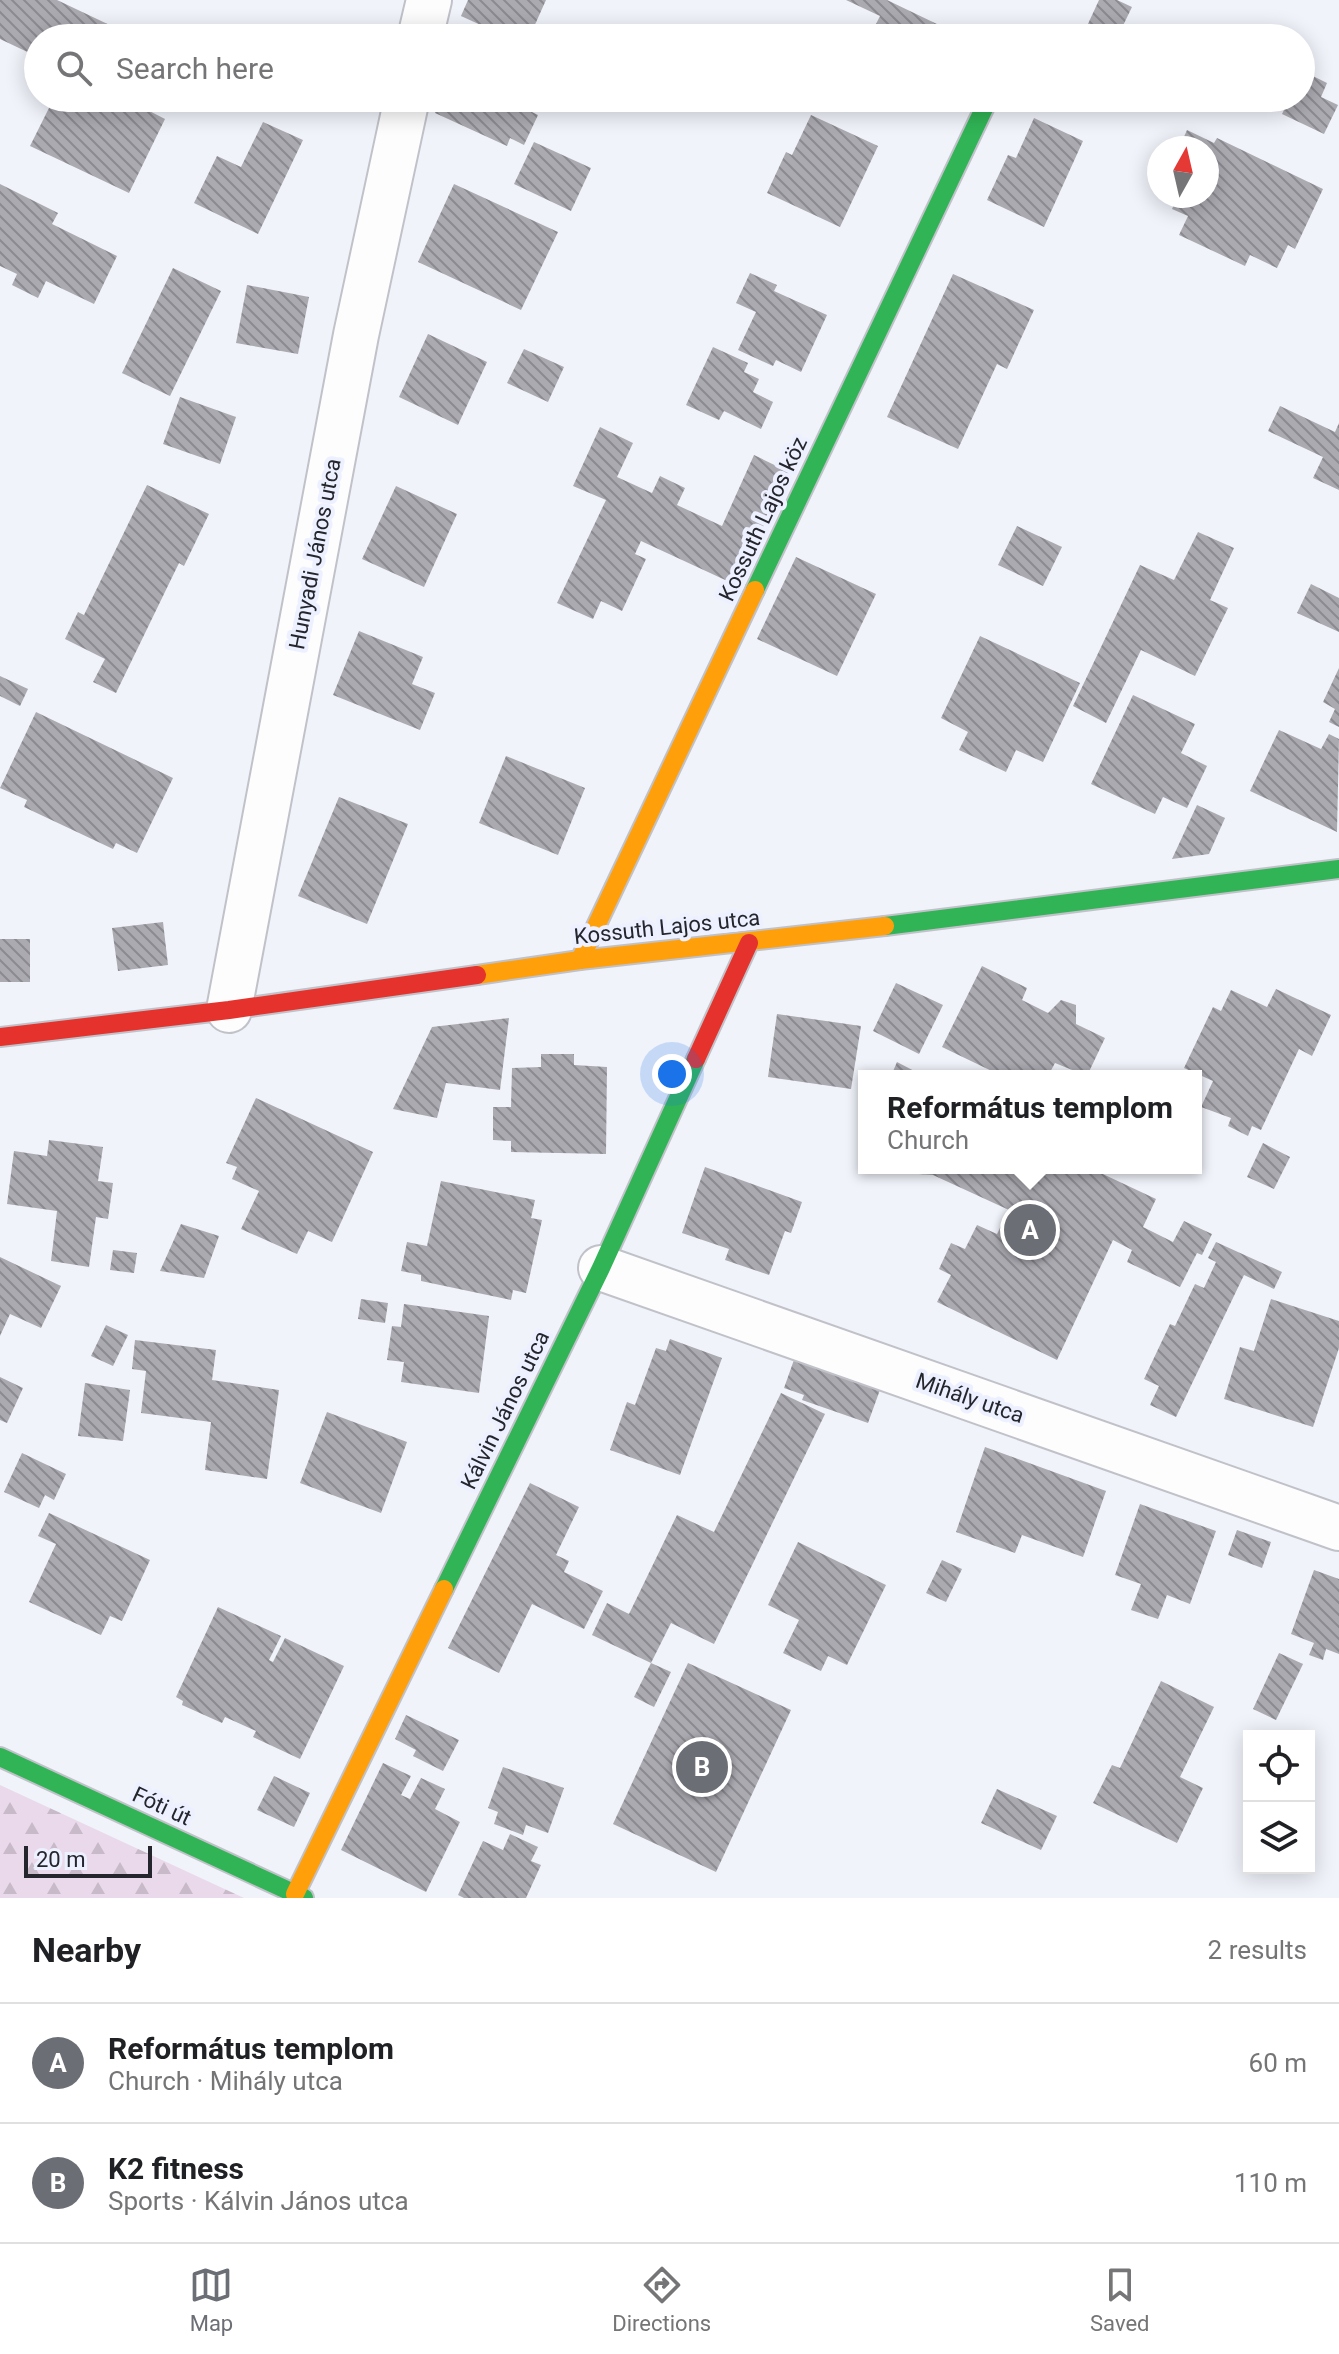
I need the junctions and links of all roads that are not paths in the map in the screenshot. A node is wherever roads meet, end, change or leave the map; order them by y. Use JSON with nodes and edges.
{"nodes":[{"id":1,"x":429,"y":0,"type":"edge"},
{"id":2,"x":423,"y":24,"type":"edge"},
{"id":3,"x":404,"y":112,"type":"edge"},
{"id":4,"x":982,"y":112,"type":"edge"},
{"id":5,"x":1339,"y":869,"type":"edge"},
{"id":6,"x":749,"y":943,"type":"junction"},
{"id":7,"x":580,"y":960,"type":"junction"},
{"id":8,"x":229,"y":1010,"type":"junction"},
{"id":9,"x":0,"y":1037,"type":"edge"},
{"id":10,"x":601,"y":1268,"type":"junction"},
{"id":11,"x":1339,"y":1528,"type":"edge"},
{"id":12,"x":0,"y":1757,"type":"edge"},
{"id":13,"x":299,"y":1896,"type":"edge"}],
"edges":[{"from":1,"to":2,"type":"street"},
{"from":3,"to":8,"type":"street","name":"Hunyadi János utca"},
{"from":4,"to":7,"type":"street","name":"Kossuth Lajos köz"},
{"from":5,"to":6,"type":"street","name":"Kossuth Lajos utca"},
{"from":6,"to":7,"type":"street","name":"Kossuth Lajos utca"},
{"from":6,"to":10,"type":"street","name":"Kálvin János utca"},
{"from":7,"to":8,"type":"street","name":"Kossuth Lajos utca"},
{"from":8,"to":9,"type":"street","name":"Kossuth Lajos utca"},
{"from":10,"to":11,"type":"street","name":"Mihály utca"},
{"from":10,"to":13,"type":"street","name":"Kálvin János utca"},
{"from":12,"to":13,"type":"street","name":"Fóti út"}]}
